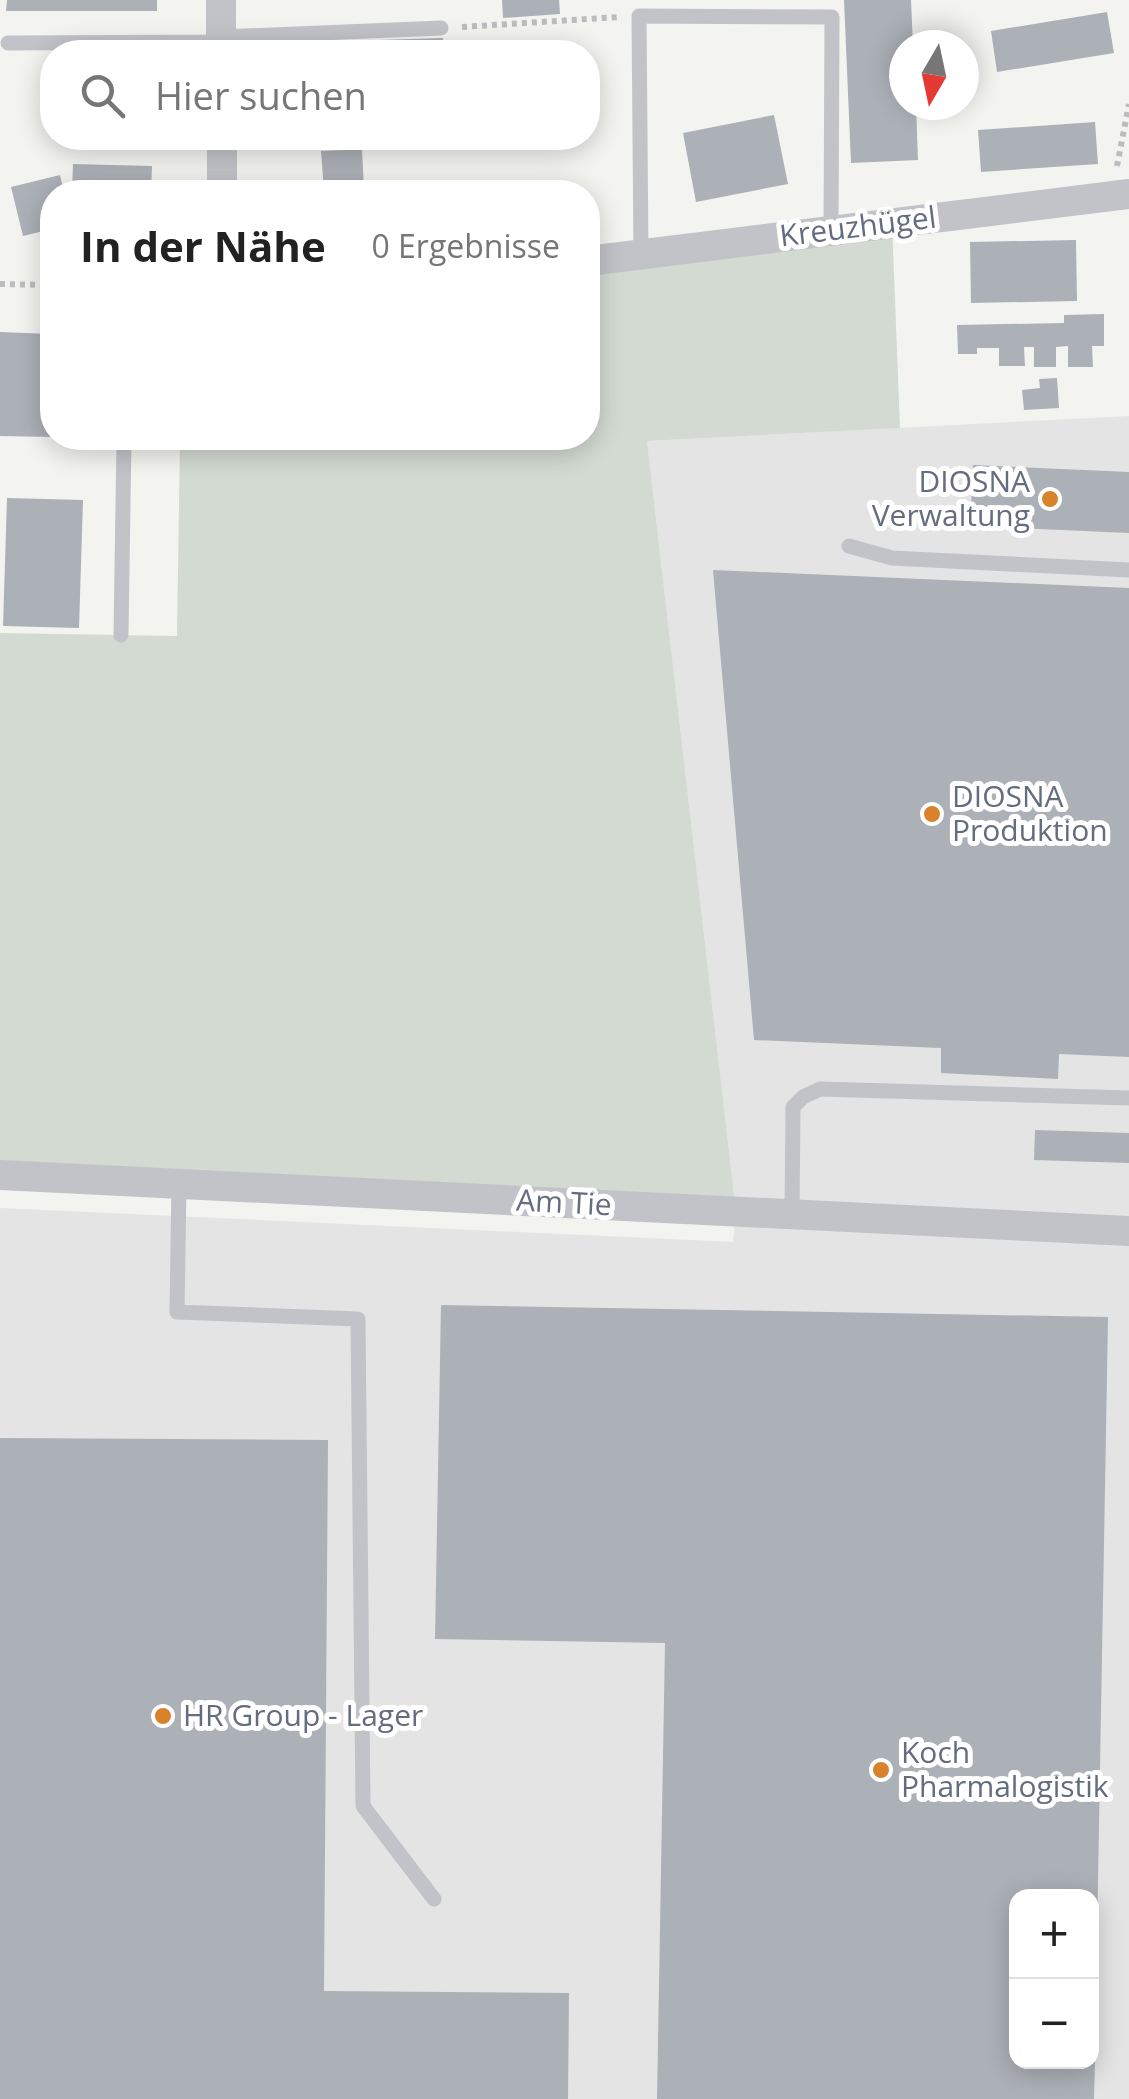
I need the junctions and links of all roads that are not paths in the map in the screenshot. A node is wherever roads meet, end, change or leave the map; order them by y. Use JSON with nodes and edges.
{"nodes":[{"id":1,"x":221,"y":0,"type":"edge"},
{"id":2,"x":441,"y":28,"type":"road end"},
{"id":3,"x":221,"y":40,"type":"edge"},
{"id":4,"x":276,"y":40,"type":"edge"},
{"id":5,"x":8,"y":43,"type":"dead end"},
{"id":6,"x":40,"y":43,"type":"edge"},
{"id":7,"x":222,"y":150,"type":"edge"},
{"id":8,"x":222,"y":180,"type":"edge"},
{"id":9,"x":1120,"y":195,"type":"edge"},
{"id":10,"x":831,"y":231,"type":"junction"},
{"id":11,"x":641,"y":255,"type":"junction"},
{"id":12,"x":600,"y":260,"type":"edge"},
{"id":13,"x":124,"y":450,"type":"edge"},
{"id":14,"x":849,"y":546,"type":"dead end"},
{"id":15,"x":1129,"y":570,"type":"edge"},
{"id":16,"x":121,"y":635,"type":"dead end"},
{"id":17,"x":1129,"y":1098,"type":"edge"},
{"id":18,"x":0,"y":1175,"type":"edge"},
{"id":19,"x":179,"y":1184,"type":"junction"},
{"id":20,"x":792,"y":1214,"type":"junction"},
{"id":21,"x":1129,"y":1230,"type":"edge"},
{"id":22,"x":434,"y":1899,"type":"dead end"}],
"edges":[{"from":1,"to":3,"type":"street"},
{"from":2,"to":4,"type":"lane"},
{"from":5,"to":6,"type":"lane"},
{"from":7,"to":8,"type":"street"},
{"from":9,"to":10,"type":"street","name":"Kreuzhügel"},
{"from":10,"to":11,"type":"street","name":"Kreuzhügel"},
{"from":10,"to":11,"type":"lane"},
{"from":11,"to":12,"type":"street","name":"Kreuzhügel"},
{"from":13,"to":16,"type":"lane"},
{"from":14,"to":15,"type":"lane"},
{"from":17,"to":20,"type":"lane"},
{"from":18,"to":19,"type":"street","name":"Am Tie"},
{"from":19,"to":20,"type":"street","name":"Am Tie"},
{"from":19,"to":22,"type":"lane"},
{"from":20,"to":21,"type":"street","name":"Am Tie"}]}
